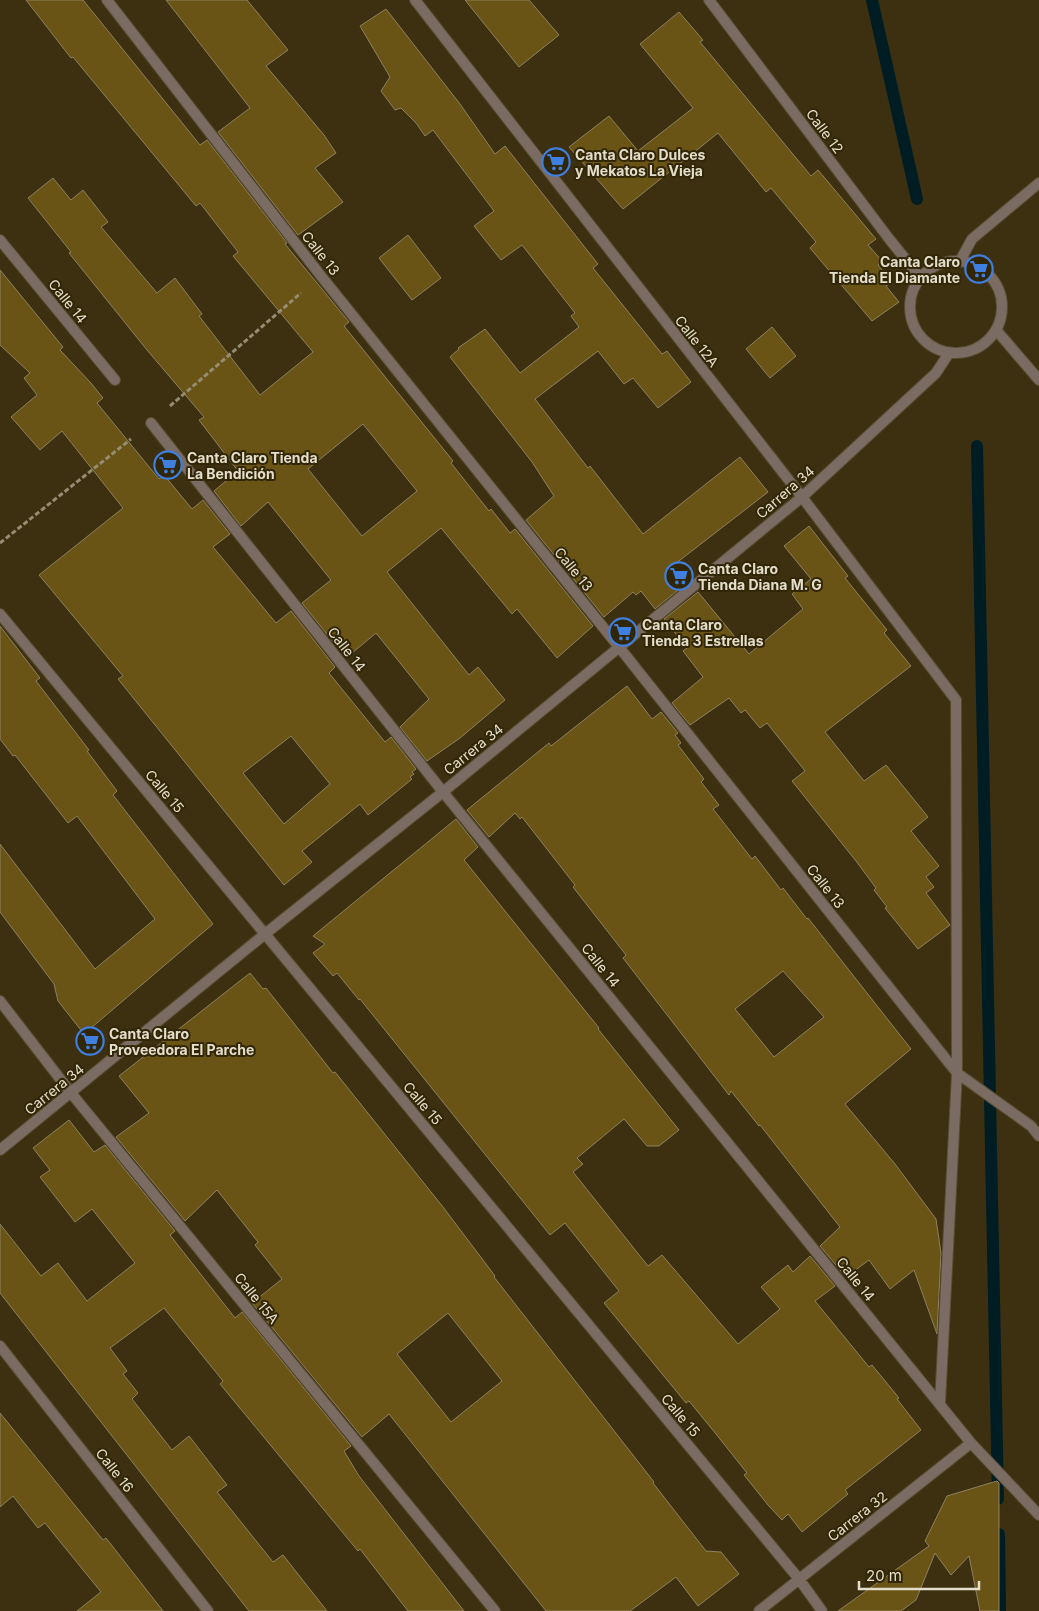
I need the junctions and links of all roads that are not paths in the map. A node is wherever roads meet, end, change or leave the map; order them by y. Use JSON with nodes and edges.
{"nodes":[{"id":1,"x":107,"y":0,"type":"edge"},
{"id":2,"x":415,"y":0,"type":"edge"},
{"id":3,"x":709,"y":0,"type":"edge"},
{"id":4,"x":1039,"y":183,"type":"edge"},
{"id":5,"x":0,"y":240,"type":"edge"},
{"id":6,"x":960,"y":260,"type":"junction"},
{"id":7,"x":920,"y":278,"type":"junction"},
{"id":8,"x":997,"y":331,"type":"junction"},
{"id":9,"x":948,"y":353,"type":"junction"},
{"id":10,"x":114,"y":380,"type":"dead end"},
{"id":11,"x":1039,"y":380,"type":"edge"},
{"id":12,"x":151,"y":423,"type":"dead end"},
{"id":13,"x":802,"y":497,"type":"junction"},
{"id":14,"x":0,"y":614,"type":"edge"},
{"id":15,"x":619,"y":647,"type":"junction"},
{"id":16,"x":443,"y":792,"type":"junction"},
{"id":17,"x":265,"y":934,"type":"junction"},
{"id":18,"x":0,"y":1001,"type":"edge"},
{"id":19,"x":957,"y":1073,"type":"junction"},
{"id":20,"x":71,"y":1093,"type":"junction"},
{"id":21,"x":1039,"y":1136,"type":"edge"},
{"id":22,"x":0,"y":1150,"type":"edge"},
{"id":23,"x":0,"y":1346,"type":"edge"},
{"id":24,"x":940,"y":1404,"type":"junction"},
{"id":25,"x":971,"y":1443,"type":"junction"},
{"id":26,"x":1039,"y":1515,"type":"edge"},
{"id":27,"x":799,"y":1579,"type":"junction"},
{"id":28,"x":208,"y":1611,"type":"edge"},
{"id":29,"x":495,"y":1611,"type":"edge"},
{"id":30,"x":760,"y":1611,"type":"edge"},
{"id":31,"x":822,"y":1611,"type":"edge"}],
"edges":[{"from":1,"to":15,"type":"street","name":"Calle 13"},
{"from":2,"to":13,"type":"street","name":"Calle 12A"},
{"from":3,"to":7,"type":"street","name":"Calle 12"},
{"from":4,"to":6,"type":"street"},
{"from":5,"to":10,"type":"street","name":"Calle 14"},
{"from":6,"to":7,"type":"street"},
{"from":6,"to":8,"type":"street"},
{"from":7,"to":9,"type":"street"},
{"from":8,"to":9,"type":"street"},
{"from":8,"to":11,"type":"street"},
{"from":9,"to":13,"type":"street","name":"Carrera 34"},
{"from":12,"to":16,"type":"street","name":"Calle 14"},
{"from":13,"to":15,"type":"street","name":"Carrera 34"},
{"from":13,"to":19,"type":"street","name":"Calle 12A"},
{"from":14,"to":17,"type":"street","name":"Calle 15"},
{"from":15,"to":16,"type":"street","name":"Carrera 34"},
{"from":15,"to":19,"type":"street","name":"Calle 13"},
{"from":16,"to":17,"type":"street","name":"Carrera 34"},
{"from":16,"to":24,"type":"street","name":"Calle 14"},
{"from":17,"to":20,"type":"street","name":"Carrera 34"},
{"from":17,"to":27,"type":"street","name":"Calle 15"},
{"from":18,"to":20,"type":"street","name":"Calle 15A"},
{"from":19,"to":21,"type":"street","name":"Calle 13"},
{"from":19,"to":24,"type":"street"},
{"from":20,"to":22,"type":"street","name":"Carrera 34"},
{"from":20,"to":29,"type":"street","name":"Calle 15A"},
{"from":23,"to":28,"type":"street","name":"Calle 16"},
{"from":24,"to":25,"type":"street","name":"Calle 14"},
{"from":25,"to":26,"type":"street","name":"Calle 14"},
{"from":25,"to":27,"type":"street","name":"Carrera 32"},
{"from":27,"to":30,"type":"street","name":"Carrera 32"},
{"from":27,"to":31,"type":"street","name":"Calle 15"}]}
